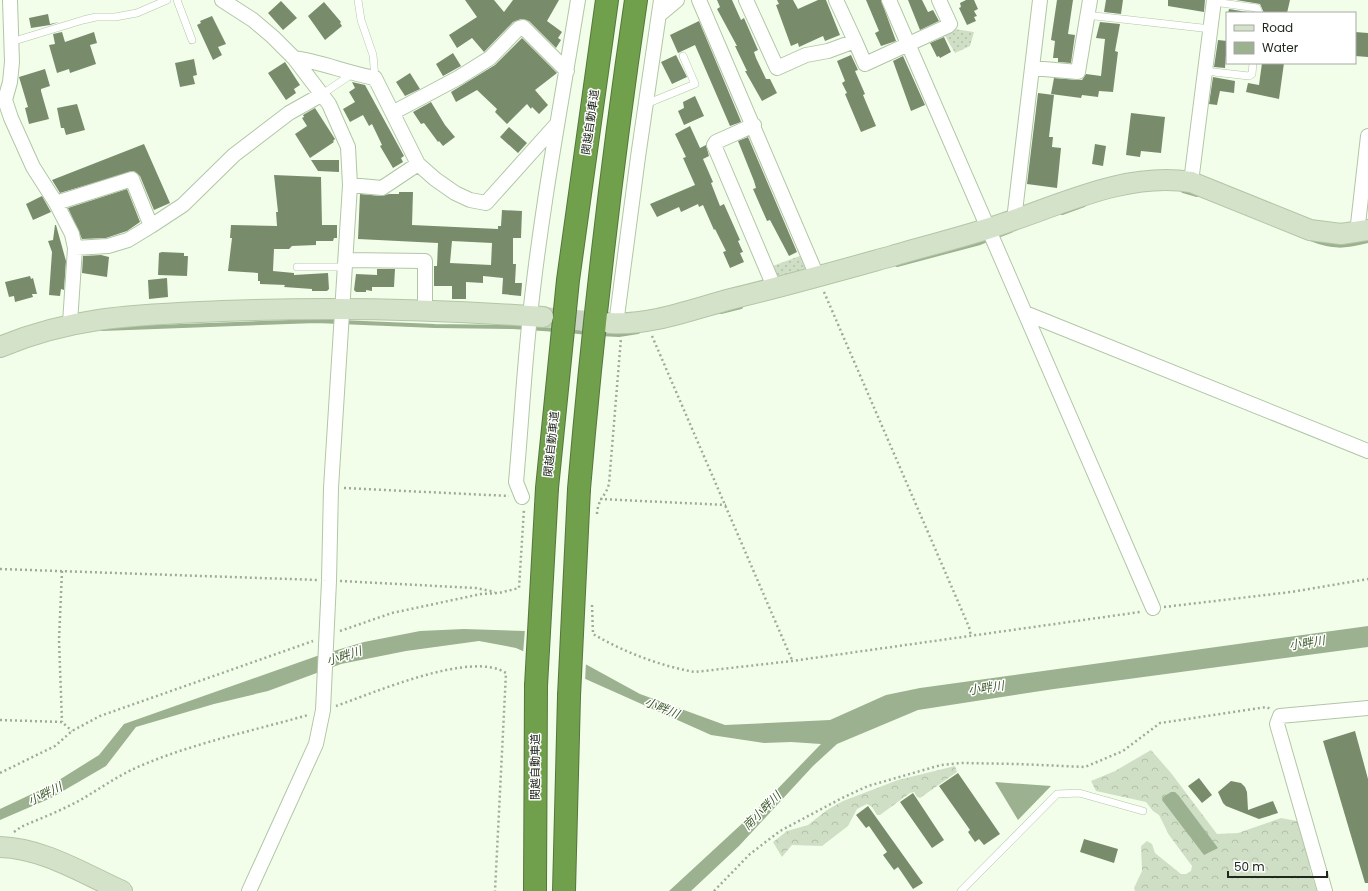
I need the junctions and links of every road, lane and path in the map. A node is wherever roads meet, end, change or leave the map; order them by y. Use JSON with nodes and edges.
{"nodes":[{"id":1,"x":10,"y":0,"type":"edge"},
{"id":2,"x":167,"y":0,"type":"edge"},
{"id":3,"x":177,"y":0,"type":"edge"},
{"id":4,"x":222,"y":0,"type":"edge"},
{"id":5,"x":358,"y":0,"type":"edge"},
{"id":6,"x":578,"y":0,"type":"edge"},
{"id":7,"x":607,"y":0,"type":"edge"},
{"id":8,"x":636,"y":0,"type":"edge"},
{"id":9,"x":661,"y":0,"type":"edge"},
{"id":10,"x":677,"y":0,"type":"edge"},
{"id":11,"x":699,"y":0,"type":"edge"},
{"id":12,"x":746,"y":0,"type":"edge"},
{"id":13,"x":836,"y":0,"type":"edge"},
{"id":14,"x":889,"y":0,"type":"edge"},
{"id":15,"x":939,"y":0,"type":"edge"},
{"id":16,"x":1040,"y":0,"type":"edge"},
{"id":17,"x":1090,"y":0,"type":"edge"},
{"id":18,"x":1214,"y":1,"type":"edge"},
{"id":19,"x":1259,"y":12,"type":"edge"},
{"id":20,"x":659,"y":15,"type":"junction"},
{"id":21,"x":1086,"y":15,"type":"junction"},
{"id":22,"x":1211,"y":29,"type":"junction"},
{"id":23,"x":192,"y":40,"type":"dead end"},
{"id":24,"x":854,"y":41,"type":"junction"},
{"id":25,"x":11,"y":42,"type":"junction"},
{"id":26,"x":908,"y":44,"type":"junction"},
{"id":27,"x":683,"y":56,"type":"dead end"},
{"id":28,"x":294,"y":58,"type":"junction"},
{"id":29,"x":1253,"y":64,"type":"edge"},
{"id":30,"x":1032,"y":68,"type":"junction"},
{"id":31,"x":567,"y":71,"type":"junction"},
{"id":32,"x":1206,"y":71,"type":"junction"},
{"id":33,"x":352,"y":74,"type":"junction"},
{"id":34,"x":375,"y":78,"type":"junction"},
{"id":35,"x":321,"y":95,"type":"junction"},
{"id":36,"x":646,"y":104,"type":"junction"},
{"id":37,"x":394,"y":112,"type":"junction"},
{"id":38,"x":556,"y":125,"type":"junction"},
{"id":39,"x":754,"y":125,"type":"junction"},
{"id":40,"x":1368,"y":136,"type":"edge"},
{"id":41,"x":418,"y":164,"type":"junction"},
{"id":42,"x":1191,"y":182,"type":"junction"},
{"id":43,"x":350,"y":185,"type":"junction"},
{"id":44,"x":56,"y":204,"type":"junction"},
{"id":45,"x":1014,"y":220,"type":"junction"},
{"id":46,"x":151,"y":226,"type":"junction"},
{"id":47,"x":988,"y":229,"type":"junction"},
{"id":48,"x":1363,"y":232,"type":"edge"},
{"id":49,"x":76,"y":248,"type":"junction"},
{"id":50,"x":346,"y":263,"type":"junction"},
{"id":51,"x":297,"y":267,"type":"dead end"},
{"id":52,"x":817,"y":276,"type":"junction"},
{"id":53,"x":775,"y":288,"type":"junction"},
{"id":54,"x":342,"y":311,"type":"junction"},
{"id":55,"x":424,"y":312,"type":"junction"},
{"id":56,"x":1025,"y":313,"type":"junction"},
{"id":57,"x":537,"y":317,"type":"junction"},
{"id":58,"x":646,"y":321,"type":"junction"},
{"id":59,"x":70,"y":324,"type":"junction"},
{"id":60,"x":616,"y":324,"type":"junction"},
{"id":61,"x":0,"y":347,"type":"edge"},
{"id":62,"x":1368,"y":451,"type":"edge"},
{"id":63,"x":331,"y":488,"type":"junction"},
{"id":64,"x":522,"y":497,"type":"junction"},
{"id":65,"x":600,"y":499,"type":"junction"},
{"id":66,"x":597,"y":503,"type":"dead end"},
{"id":67,"x":726,"y":505,"type":"junction"},
{"id":68,"x":0,"y":569,"type":"edge"},
{"id":69,"x":62,"y":571,"type":"junction"},
{"id":70,"x":1368,"y":579,"type":"edge"},
{"id":71,"x":330,"y":581,"type":"junction"},
{"id":72,"x":499,"y":593,"type":"junction"},
{"id":73,"x":1153,"y":608,"type":"junction"},
{"id":74,"x":593,"y":634,"type":"dead end"},
{"id":75,"x":971,"y":636,"type":"junction"},
{"id":76,"x":326,"y":638,"type":"junction"},
{"id":77,"x":792,"y":661,"type":"junction"},
{"id":78,"x":324,"y":708,"type":"junction"},
{"id":79,"x":1368,"y":708,"type":"edge"},
{"id":80,"x":1280,"y":716,"type":"junction"},
{"id":81,"x":0,"y":720,"type":"edge"},
{"id":82,"x":62,"y":722,"type":"junction"},
{"id":83,"x":72,"y":731,"type":"junction"},
{"id":84,"x":0,"y":773,"type":"edge"},
{"id":85,"x":1143,"y":811,"type":"dead end"},
{"id":86,"x":4,"y":847,"type":"edge"},
{"id":87,"x":122,"y":891,"type":"edge"},
{"id":88,"x":249,"y":891,"type":"edge"},
{"id":89,"x":495,"y":891,"type":"edge"},
{"id":90,"x":535,"y":891,"type":"edge"},
{"id":91,"x":564,"y":891,"type":"edge"},
{"id":92,"x":714,"y":891,"type":"edge"},
{"id":93,"x":962,"y":891,"type":"edge"},
{"id":94,"x":1325,"y":891,"type":"edge"}],
"edges":[{"from":1,"to":25,"type":"street"},
{"from":2,"to":25,"type":"lane"},
{"from":3,"to":23,"type":"lane"},
{"from":4,"to":28,"type":"street"},
{"from":5,"to":34,"type":"lane"},
{"from":6,"to":31,"type":"street"},
{"from":7,"to":90,"type":"highway","name":"関越自動車道","bridge":true},
{"from":8,"to":91,"type":"highway","bridge":true},
{"from":9,"to":20,"type":"street"},
{"from":10,"to":20,"type":"street"},
{"from":11,"to":39,"type":"street"},
{"from":12,"to":24,"type":"street"},
{"from":13,"to":24,"type":"street"},
{"from":14,"to":26,"type":"street"},
{"from":15,"to":26,"type":"street"},
{"from":16,"to":30,"type":"street"},
{"from":17,"to":21,"type":"street"},
{"from":18,"to":19,"type":"lane"},
{"from":18,"to":22,"type":"street"},
{"from":20,"to":36,"type":"street"},
{"from":21,"to":22,"type":"lane"},
{"from":21,"to":30,"type":"street"},
{"from":22,"to":32,"type":"street"},
{"from":24,"to":26,"type":"street"},
{"from":25,"to":44,"type":"street"},
{"from":26,"to":47,"type":"street"},
{"from":27,"to":36,"type":"lane"},
{"from":28,"to":33,"type":"street"},
{"from":28,"to":35,"type":"street"},
{"from":29,"to":32,"type":"lane"},
{"from":30,"to":45,"type":"street"},
{"from":31,"to":37,"type":"street"},
{"from":31,"to":38,"type":"street"},
{"from":32,"to":42,"type":"street"},
{"from":33,"to":34,"type":"street"},
{"from":33,"to":35,"type":"lane"},
{"from":34,"to":37,"type":"street"},
{"from":35,"to":43,"type":"street"},
{"from":35,"to":46,"type":"street"},
{"from":36,"to":60,"type":"street"},
{"from":37,"to":41,"type":"street"},
{"from":38,"to":41,"type":"street"},
{"from":38,"to":57,"type":"street"},
{"from":39,"to":52,"type":"street"},
{"from":39,"to":53,"type":"street"},
{"from":40,"to":48,"type":"street"},
{"from":41,"to":43,"type":"street"},
{"from":42,"to":45,"type":"street"},
{"from":42,"to":48,"type":"street"},
{"from":43,"to":50,"type":"street"},
{"from":44,"to":46,"type":"street"},
{"from":44,"to":49,"type":"street"},
{"from":45,"to":47,"type":"street"},
{"from":46,"to":49,"type":"street"},
{"from":47,"to":52,"type":"street"},
{"from":47,"to":56,"type":"street"},
{"from":49,"to":59,"type":"street"},
{"from":50,"to":51,"type":"lane"},
{"from":50,"to":54,"type":"street"},
{"from":50,"to":55,"type":"street"},
{"from":52,"to":53,"type":"street"},
{"from":52,"to":75,"type":"path"},
{"from":53,"to":58,"type":"street"},
{"from":54,"to":55,"type":"street"},
{"from":54,"to":59,"type":"street"},
{"from":54,"to":63,"type":"street"},
{"from":55,"to":57,"type":"street"},
{"from":56,"to":62,"type":"street"},
{"from":56,"to":73,"type":"street"},
{"from":57,"to":64,"type":"street"},
{"from":58,"to":60,"type":"street"},
{"from":58,"to":67,"type":"path"},
{"from":59,"to":61,"type":"street"},
{"from":60,"to":65,"type":"path"},
{"from":63,"to":64,"type":"path"},
{"from":63,"to":71,"type":"street"},
{"from":64,"to":72,"type":"path"},
{"from":65,"to":66,"type":"path"},
{"from":65,"to":67,"type":"path"},
{"from":67,"to":77,"type":"path"},
{"from":68,"to":69,"type":"path"},
{"from":69,"to":71,"type":"path"},
{"from":69,"to":82,"type":"path"},
{"from":70,"to":73,"type":"path"},
{"from":71,"to":72,"type":"path"},
{"from":71,"to":76,"type":"street"},
{"from":72,"to":76,"type":"path"},
{"from":73,"to":75,"type":"path"},
{"from":74,"to":77,"type":"path"},
{"from":75,"to":77,"type":"path"},
{"from":76,"to":78,"type":"street"},
{"from":76,"to":83,"type":"path"},
{"from":78,"to":86,"type":"path"},
{"from":78,"to":88,"type":"street"},
{"from":78,"to":89,"type":"path"},
{"from":79,"to":80,"type":"street"},
{"from":80,"to":92,"type":"path"},
{"from":80,"to":94,"type":"street"},
{"from":81,"to":82,"type":"path"},
{"from":82,"to":83,"type":"path"},
{"from":83,"to":84,"type":"path"},
{"from":85,"to":93,"type":"lane"},
{"from":86,"to":87,"type":"street"}]}
